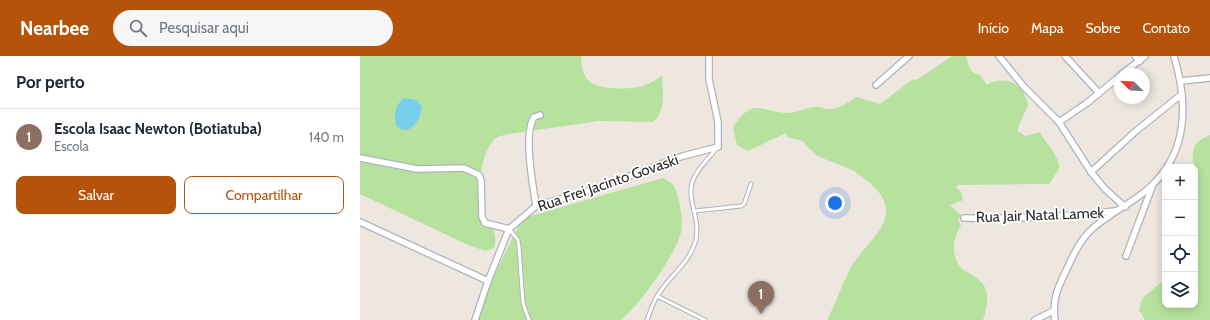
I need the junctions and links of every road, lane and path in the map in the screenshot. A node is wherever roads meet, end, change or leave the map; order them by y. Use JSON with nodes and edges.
{"nodes":[{"id":1,"x":709,"y":56,"type":"edge"},
{"id":2,"x":909,"y":56,"type":"edge"},
{"id":3,"x":999,"y":56,"type":"edge"},
{"id":4,"x":1065,"y":56,"type":"edge"},
{"id":5,"x":1135,"y":56,"type":"edge"},
{"id":6,"x":1145,"y":56,"type":"edge"},
{"id":7,"x":1174,"y":56,"type":"edge"},
{"id":8,"x":1140,"y":61,"type":"junction"},
{"id":9,"x":1130,"y":68,"type":"edge"},
{"id":10,"x":1210,"y":78,"type":"edge"},
{"id":11,"x":1114,"y":81,"type":"edge"},
{"id":12,"x":1181,"y":81,"type":"junction"},
{"id":13,"x":876,"y":85,"type":"dead end"},
{"id":14,"x":1099,"y":93,"type":"junction"},
{"id":15,"x":1182,"y":94,"type":"junction"},
{"id":16,"x":540,"y":115,"type":"dead end"},
{"id":17,"x":1059,"y":122,"type":"junction"},
{"id":18,"x":718,"y":147,"type":"junction"},
{"id":19,"x":360,"y":158,"type":"edge"},
{"id":20,"x":1169,"y":164,"type":"edge"},
{"id":21,"x":1091,"y":172,"type":"junction"},
{"id":22,"x":1162,"y":174,"type":"edge"},
{"id":23,"x":751,"y":184,"type":"dead end"},
{"id":24,"x":1153,"y":186,"type":"junction"},
{"id":25,"x":536,"y":206,"type":"junction"},
{"id":26,"x":1125,"y":207,"type":"junction"},
{"id":27,"x":695,"y":211,"type":"junction"},
{"id":28,"x":1115,"y":211,"type":"junction"},
{"id":29,"x":964,"y":218,"type":"dead end"},
{"id":30,"x":360,"y":222,"type":"edge"},
{"id":31,"x":509,"y":229,"type":"junction"},
{"id":32,"x":1126,"y":256,"type":"dead end"},
{"id":33,"x":488,"y":281,"type":"junction"},
{"id":34,"x":657,"y":296,"type":"junction"},
{"id":35,"x":1053,"y":311,"type":"junction"},
{"id":36,"x":475,"y":320,"type":"edge"},
{"id":37,"x":529,"y":320,"type":"edge"},
{"id":38,"x":647,"y":320,"type":"edge"},
{"id":39,"x":706,"y":320,"type":"edge"},
{"id":40,"x":1035,"y":320,"type":"edge"},
{"id":41,"x":1055,"y":320,"type":"edge"}],
"edges":[{"from":1,"to":18,"type":"street"},
{"from":2,"to":13,"type":"street"},
{"from":3,"to":17,"type":"street"},
{"from":4,"to":14,"type":"street"},
{"from":5,"to":8,"type":"street"},
{"from":6,"to":8,"type":"street"},
{"from":7,"to":12,"type":"street"},
{"from":8,"to":9,"type":"street"},
{"from":10,"to":12,"type":"street"},
{"from":11,"to":14,"type":"street"},
{"from":12,"to":15,"type":"street"},
{"from":14,"to":17,"type":"street"},
{"from":15,"to":20,"type":"street"},
{"from":15,"to":21,"type":"street"},
{"from":16,"to":25,"type":"street"},
{"from":17,"to":21,"type":"street"},
{"from":18,"to":25,"type":"street","name":"Rua Frei Jacinto Govaski"},
{"from":18,"to":27,"type":"lane"},
{"from":19,"to":31,"type":"street"},
{"from":21,"to":26,"type":"street"},
{"from":22,"to":24,"type":"street"},
{"from":23,"to":27,"type":"lane"},
{"from":24,"to":26,"type":"street"},
{"from":24,"to":32,"type":"street"},
{"from":25,"to":31,"type":"street","name":"Rua Frei Jacinto Govaski"},
{"from":26,"to":28,"type":"street"},
{"from":27,"to":34,"type":"lane"},
{"from":28,"to":29,"type":"street","name":"Rua Jair Natal Lamek"},
{"from":28,"to":35,"type":"street"},
{"from":30,"to":33,"type":"street"},
{"from":31,"to":33,"type":"street","name":"Rua Frei Jacinto Govaski"},
{"from":31,"to":37,"type":"lane"},
{"from":33,"to":36,"type":"street","name":"Rua Frei Jacinto Govaski"},
{"from":34,"to":38,"type":"lane"},
{"from":34,"to":39,"type":"lane"},
{"from":35,"to":40,"type":"street"},
{"from":35,"to":41,"type":"street"}]}
